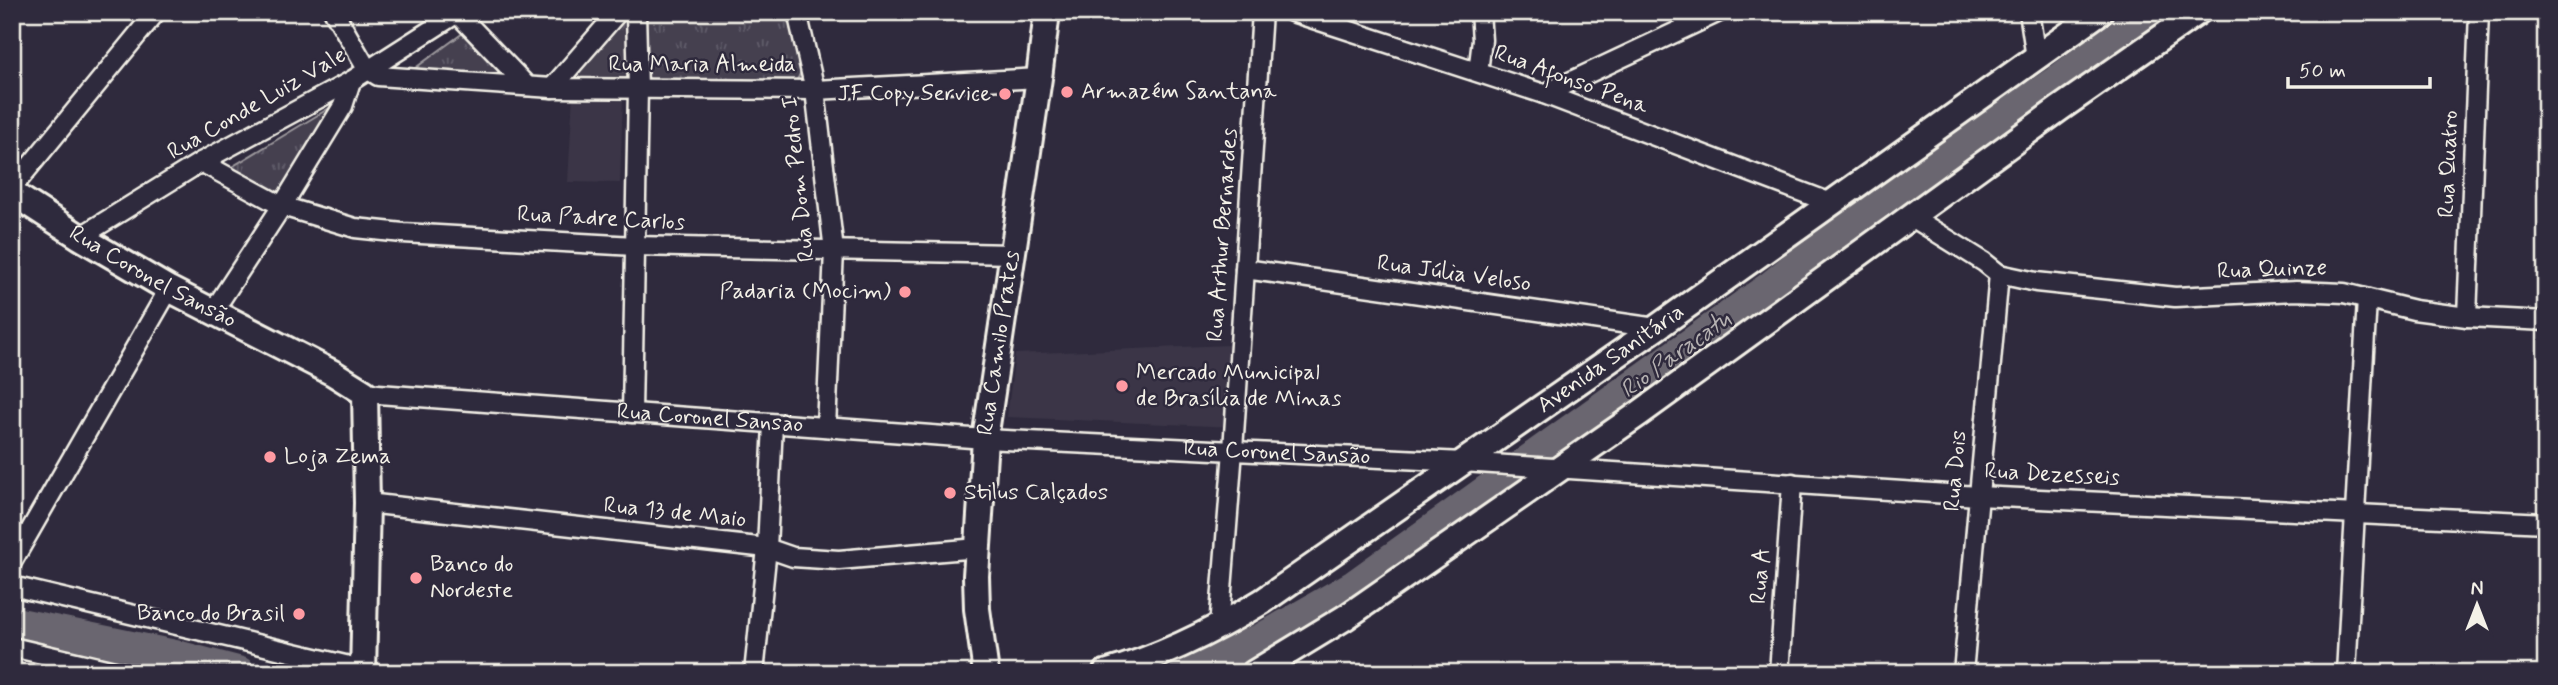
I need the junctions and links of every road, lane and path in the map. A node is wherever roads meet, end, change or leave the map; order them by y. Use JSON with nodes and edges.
{"nodes":[{"id":1,"x":156,"y":12,"type":"edge"},
{"id":2,"x":334,"y":12,"type":"edge"},
{"id":3,"x":618,"y":12,"type":"edge"},
{"id":4,"x":636,"y":12,"type":"edge"},
{"id":5,"x":797,"y":12,"type":"edge"},
{"id":6,"x":1047,"y":12,"type":"edge"},
{"id":7,"x":1262,"y":12,"type":"edge"},
{"id":8,"x":1292,"y":12,"type":"edge"},
{"id":9,"x":1480,"y":12,"type":"edge"},
{"id":10,"x":1719,"y":12,"type":"edge"},
{"id":11,"x":2029,"y":12,"type":"edge"},
{"id":12,"x":2100,"y":12,"type":"edge"},
{"id":13,"x":2198,"y":12,"type":"edge"},
{"id":14,"x":2479,"y":12,"type":"edge"},
{"id":15,"x":458,"y":13,"type":"edge"},
{"id":16,"x":2036,"y":58,"type":"junction"},
{"id":17,"x":367,"y":69,"type":"junction"},
{"id":18,"x":1478,"y":72,"type":"junction"},
{"id":19,"x":1039,"y":78,"type":"junction"},
{"id":20,"x":351,"y":81,"type":"junction"},
{"id":21,"x":527,"y":86,"type":"junction"},
{"id":22,"x":552,"y":88,"type":"junction"},
{"id":23,"x":638,"y":89,"type":"junction"},
{"id":24,"x":815,"y":90,"type":"junction"},
{"id":25,"x":1544,"y":94,"type":"junction"},
{"id":26,"x":201,"y":162,"type":"junction"},
{"id":27,"x":12,"y":191,"type":"edge"},
{"id":28,"x":1831,"y":203,"type":"junction"},
{"id":29,"x":282,"y":206,"type":"junction"},
{"id":30,"x":1912,"y":217,"type":"junction"},
{"id":31,"x":80,"y":237,"type":"junction"},
{"id":32,"x":635,"y":246,"type":"junction"},
{"id":33,"x":834,"y":251,"type":"junction"},
{"id":34,"x":1013,"y":254,"type":"junction"},
{"id":35,"x":1245,"y":269,"type":"junction"},
{"id":36,"x":1999,"y":274,"type":"junction"},
{"id":37,"x":169,"y":289,"type":"junction"},
{"id":38,"x":2367,"y":299,"type":"junction"},
{"id":39,"x":214,"y":310,"type":"junction"},
{"id":40,"x":2467,"y":317,"type":"junction"},
{"id":41,"x":2546,"y":321,"type":"edge"},
{"id":42,"x":1657,"y":328,"type":"junction"},
{"id":43,"x":365,"y":393,"type":"junction"},
{"id":44,"x":632,"y":413,"type":"junction"},
{"id":45,"x":773,"y":424,"type":"junction"},
{"id":46,"x":826,"y":427,"type":"junction"},
{"id":47,"x":985,"y":439,"type":"junction"},
{"id":48,"x":1233,"y":450,"type":"junction"},
{"id":49,"x":1463,"y":462,"type":"junction"},
{"id":50,"x":1557,"y":469,"type":"junction"},
{"id":51,"x":1792,"y":483,"type":"junction"},
{"id":52,"x":1978,"y":496,"type":"junction"},
{"id":53,"x":367,"y":503,"type":"junction"},
{"id":54,"x":2355,"y":513,"type":"junction"},
{"id":55,"x":2546,"y":523,"type":"edge"},
{"id":56,"x":767,"y":548,"type":"junction"},
{"id":57,"x":978,"y":548,"type":"junction"},
{"id":58,"x":12,"y":562,"type":"edge"},
{"id":59,"x":12,"y":586,"type":"edge"},
{"id":60,"x":1219,"y":628,"type":"junction"},
{"id":61,"x":12,"y":647,"type":"edge"},
{"id":62,"x":368,"y":671,"type":"edge"},
{"id":63,"x":123,"y":673,"type":"edge"},
{"id":64,"x":754,"y":673,"type":"edge"},
{"id":65,"x":986,"y":673,"type":"edge"},
{"id":66,"x":1105,"y":673,"type":"edge"},
{"id":67,"x":1254,"y":673,"type":"edge"},
{"id":68,"x":1779,"y":673,"type":"edge"},
{"id":69,"x":1963,"y":673,"type":"edge"},
{"id":70,"x":2346,"y":673,"type":"edge"}],
"edges":[{"from":1,"to":27,"type":"street"},
{"from":2,"to":17,"type":"street"},
{"from":3,"to":22,"type":"street"},
{"from":4,"to":23,"type":"street"},
{"from":5,"to":24,"type":"street","name":"Rua Dom Pedro I"},
{"from":6,"to":19,"type":"street","name":"Rua Camilo Prates"},
{"from":7,"to":35,"type":"street","name":"Rua Arthur Bernardes"},
{"from":8,"to":18,"type":"street","name":"Rua Afonso Pena"},
{"from":9,"to":18,"type":"street"},
{"from":10,"to":25,"type":"street"},
{"from":11,"to":16,"type":"street"},
{"from":12,"to":16,"type":"street","name":"Avenida Sanitária"},
{"from":13,"to":30,"type":"street"},
{"from":14,"to":40,"type":"street","name":"Rua Quatro"},
{"from":15,"to":17,"type":"street","name":"Rua Conde Luiz Vale"},
{"from":15,"to":21,"type":"street"},
{"from":16,"to":28,"type":"street","name":"Avenida Sanitária"},
{"from":17,"to":20,"type":"street","name":"Rua Conde Luiz Vale"},
{"from":17,"to":21,"type":"street","name":"Rua Maria Almeida"},
{"from":18,"to":25,"type":"street","name":"Rua Afonso Pena"},
{"from":19,"to":24,"type":"street","name":"Rua Maria Almeida"},
{"from":19,"to":34,"type":"street","name":"Rua Camilo Prates"},
{"from":20,"to":26,"type":"street","name":"Rua Conde Luiz Vale"},
{"from":20,"to":29,"type":"street"},
{"from":21,"to":22,"type":"street","name":"Rua Maria Almeida"},
{"from":22,"to":23,"type":"street","name":"Rua Maria Almeida"},
{"from":23,"to":24,"type":"street","name":"Rua Maria Almeida"},
{"from":23,"to":32,"type":"street"},
{"from":24,"to":33,"type":"street","name":"Rua Dom Pedro I"},
{"from":25,"to":28,"type":"street","name":"Rua Afonso Pena"},
{"from":26,"to":29,"type":"street","name":"Rua Padre Carlos"},
{"from":26,"to":31,"type":"street","name":"Rua Conde Luiz Vale"},
{"from":27,"to":31,"type":"street","name":"Rua Coronel Sansão"},
{"from":28,"to":42,"type":"street","name":"Avenida Sanitária"},
{"from":29,"to":32,"type":"street","name":"Rua Padre Carlos"},
{"from":29,"to":39,"type":"street"},
{"from":30,"to":36,"type":"street"},
{"from":30,"to":50,"type":"street"},
{"from":31,"to":37,"type":"street","name":"Rua Coronel Sansão"},
{"from":32,"to":33,"type":"street","name":"Rua Padre Carlos"},
{"from":32,"to":44,"type":"street"},
{"from":33,"to":34,"type":"street","name":"Rua Padre Carlos"},
{"from":33,"to":46,"type":"street","name":"Rua Dom Pedro I"},
{"from":34,"to":47,"type":"street","name":"Rua Camilo Prates"},
{"from":35,"to":42,"type":"street","name":"Rua Júlia Veloso"},
{"from":35,"to":48,"type":"street","name":"Rua Arthur Bernardes"},
{"from":36,"to":38,"type":"street","name":"Rua Quinze"},
{"from":36,"to":52,"type":"street","name":"Rua Dois"},
{"from":37,"to":39,"type":"street","name":"Rua Coronel Sansão"},
{"from":37,"to":58,"type":"street"},
{"from":38,"to":40,"type":"street","name":"Rua Quinze"},
{"from":38,"to":54,"type":"street"},
{"from":39,"to":43,"type":"street","name":"Rua Coronel Sansão"},
{"from":40,"to":41,"type":"street","name":"Rua Quinze"},
{"from":42,"to":49,"type":"street","name":"Avenida Sanitária"},
{"from":43,"to":44,"type":"street","name":"Rua Coronel Sansão"},
{"from":43,"to":53,"type":"street"},
{"from":44,"to":45,"type":"street","name":"Rua Coronel Sansão"},
{"from":45,"to":46,"type":"street","name":"Rua Coronel Sansão"},
{"from":45,"to":56,"type":"street"},
{"from":46,"to":47,"type":"street","name":"Rua Coronel Sansão"},
{"from":47,"to":48,"type":"street","name":"Rua Coronel Sansão"},
{"from":47,"to":57,"type":"street","name":"Rua Camilo Prates"},
{"from":48,"to":49,"type":"street","name":"Rua Coronel Sansão"},
{"from":48,"to":60,"type":"street","name":"Rua Arthur Bernardes"},
{"from":49,"to":50,"type":"street","name":"Rua Coronel Sansão"},
{"from":49,"to":60,"type":"street","name":"Avenida Sanitária"},
{"from":50,"to":51,"type":"street","name":"Rua Dezesseis"},
{"from":50,"to":67,"type":"street"},
{"from":51,"to":52,"type":"street","name":"Rua Dezesseis"},
{"from":51,"to":68,"type":"street","name":"Rua A"},
{"from":52,"to":54,"type":"street","name":"Rua Dezesseis"},
{"from":52,"to":69,"type":"street","name":"Rua Dois"},
{"from":53,"to":56,"type":"street","name":"Rua 13 de Maio"},
{"from":53,"to":62,"type":"street"},
{"from":54,"to":55,"type":"street","name":"Rua Dezesseis"},
{"from":54,"to":70,"type":"street"},
{"from":56,"to":57,"type":"street","name":"Rua 13 de Maio"},
{"from":56,"to":64,"type":"street"},
{"from":57,"to":65,"type":"street","name":"Rua Camilo Prates"},
{"from":59,"to":62,"type":"street"},
{"from":60,"to":66,"type":"street","name":"Avenida Sanitária"},
{"from":61,"to":63,"type":"street"}]}
